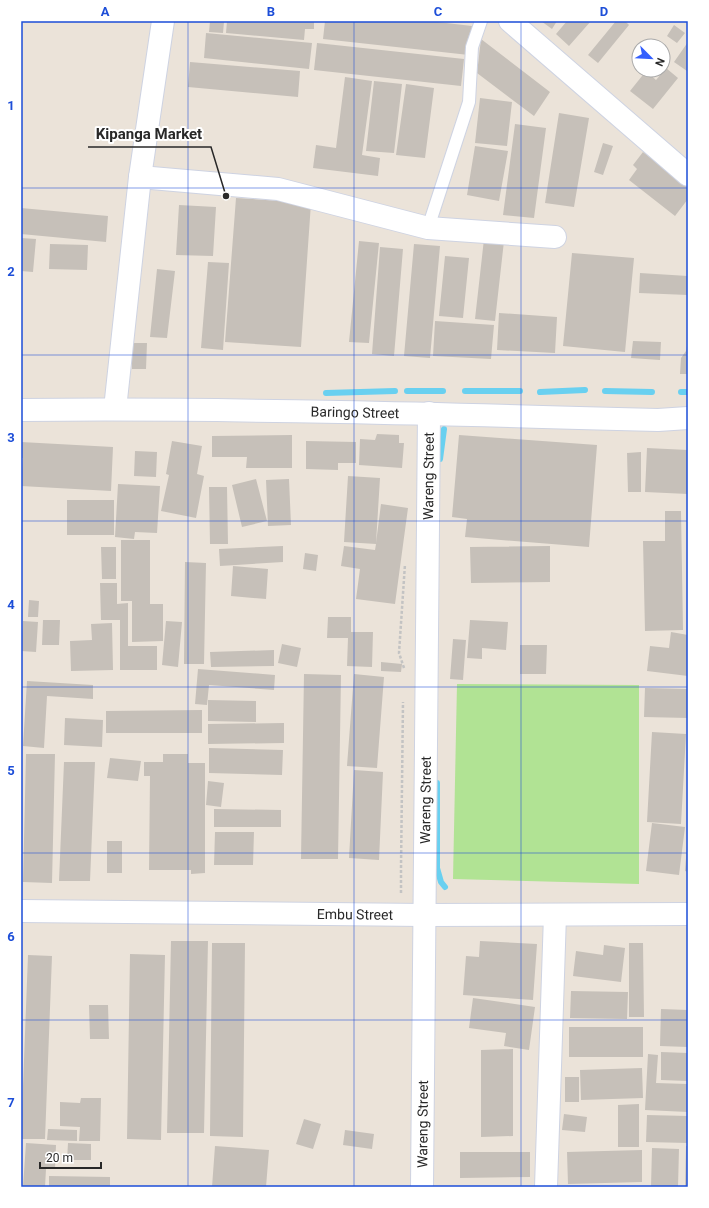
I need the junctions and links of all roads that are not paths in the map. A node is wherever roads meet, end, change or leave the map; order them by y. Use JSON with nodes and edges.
{"nodes":[{"id":1,"x":162,"y":21,"type":"edge"},
{"id":2,"x":481,"y":21,"type":"edge"},
{"id":3,"x":510,"y":21,"type":"edge"},
{"id":4,"x":688,"y":175,"type":"edge"},
{"id":5,"x":140,"y":177,"type":"junction"},
{"id":6,"x":428,"y":228,"type":"junction"},
{"id":7,"x":555,"y":237,"type":"dead end"},
{"id":8,"x":115,"y":409,"type":"junction"},
{"id":9,"x":21,"y":410,"type":"edge"},
{"id":10,"x":429,"y":413,"type":"junction"},
{"id":11,"x":688,"y":418,"type":"edge"},
{"id":12,"x":21,"y":911,"type":"edge"},
{"id":13,"x":688,"y":914,"type":"edge"},
{"id":14,"x":424,"y":915,"type":"junction"},
{"id":15,"x":555,"y":915,"type":"junction"},
{"id":16,"x":422,"y":1187,"type":"edge"},
{"id":17,"x":546,"y":1187,"type":"edge"}],
"edges":[{"from":1,"to":5,"type":"street"},
{"from":2,"to":6,"type":"lane"},
{"from":3,"to":4,"type":"street"},
{"from":5,"to":6,"type":"street"},
{"from":5,"to":8,"type":"street"},
{"from":6,"to":7,"type":"street"},
{"from":8,"to":9,"type":"street","name":"Baringo Street"},
{"from":8,"to":10,"type":"street","name":"Baringo Street"},
{"from":10,"to":11,"type":"street","name":"Baringo Street"},
{"from":10,"to":14,"type":"street","name":"Wareng Street"},
{"from":12,"to":14,"type":"street","name":"Embu Street"},
{"from":13,"to":15,"type":"street","name":"Embu Street"},
{"from":14,"to":15,"type":"street","name":"Embu Street"},
{"from":14,"to":16,"type":"street","name":"Wareng Street"},
{"from":15,"to":17,"type":"street"}]}
